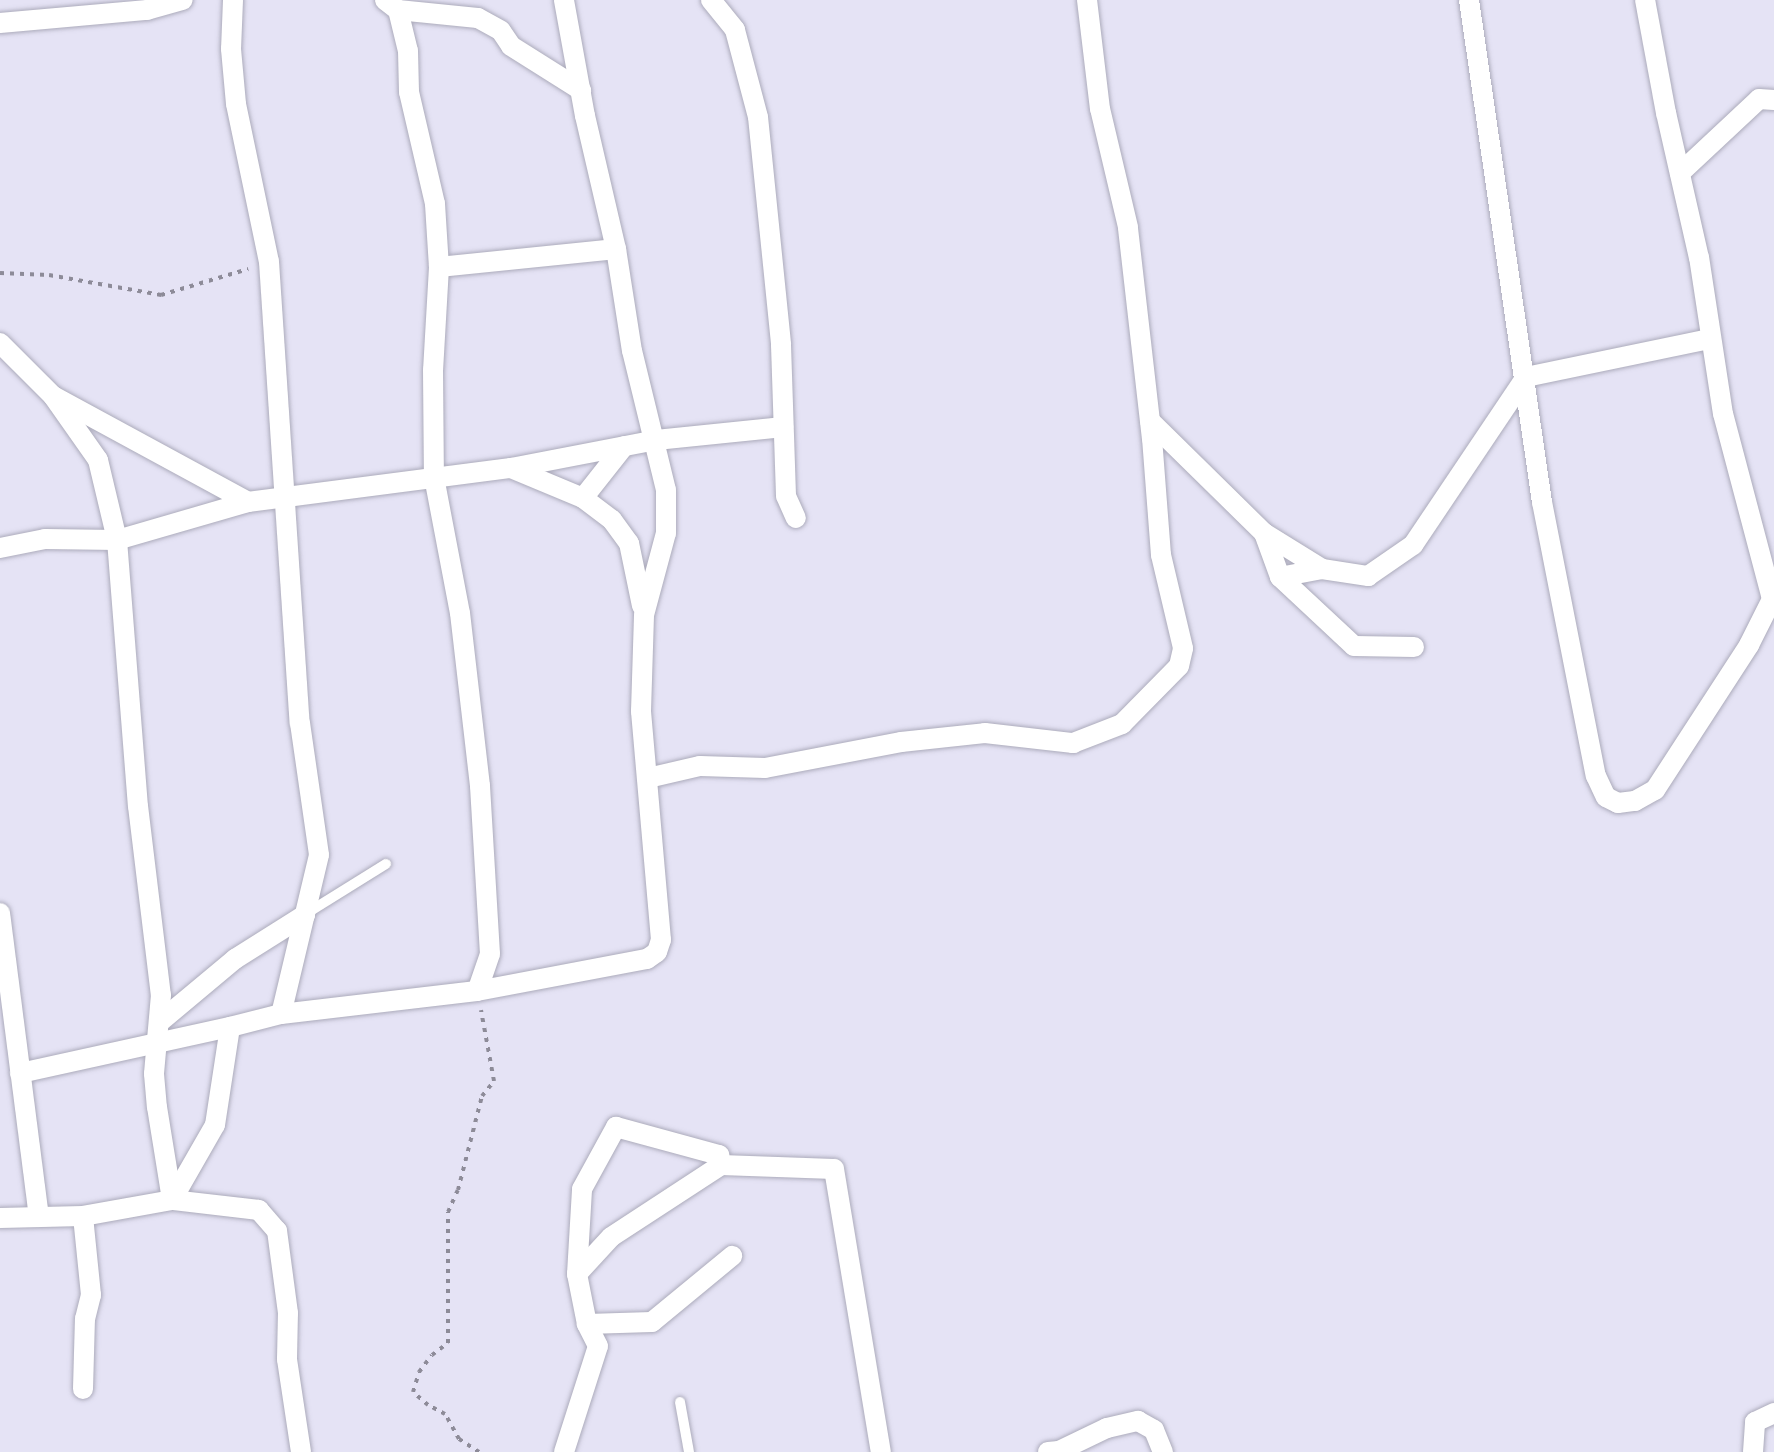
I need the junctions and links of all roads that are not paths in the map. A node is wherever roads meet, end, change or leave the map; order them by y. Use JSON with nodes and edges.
{"nodes":[{"id":1,"x":183,"y":0,"type":"edge"},
{"id":2,"x":233,"y":0,"type":"edge"},
{"id":3,"x":564,"y":0,"type":"edge"},
{"id":4,"x":711,"y":0,"type":"edge"},
{"id":5,"x":1087,"y":0,"type":"edge"},
{"id":6,"x":1469,"y":0,"type":"edge"},
{"id":7,"x":1645,"y":0,"type":"edge"},
{"id":8,"x":391,"y":5,"type":"edge"},
{"id":9,"x":0,"y":23,"type":"edge"},
{"id":10,"x":581,"y":90,"type":"junction"},
{"id":11,"x":1774,"y":100,"type":"edge"},
{"id":12,"x":1680,"y":173,"type":"junction"},
{"id":13,"x":616,"y":249,"type":"junction"},
{"id":14,"x":439,"y":267,"type":"junction"},
{"id":15,"x":1709,"y":339,"type":"junction"},
{"id":16,"x":0,"y":343,"type":"edge"},
{"id":17,"x":1526,"y":377,"type":"junction"},
{"id":18,"x":53,"y":396,"type":"junction"},
{"id":19,"x":1150,"y":421,"type":"junction"},
{"id":20,"x":783,"y":427,"type":"junction"},
{"id":21,"x":656,"y":440,"type":"junction"},
{"id":22,"x":624,"y":446,"type":"junction"},
{"id":23,"x":511,"y":468,"type":"junction"},
{"id":24,"x":434,"y":477,"type":"junction"},
{"id":25,"x":583,"y":498,"type":"junction"},
{"id":26,"x":286,"y":499,"type":"junction"},
{"id":27,"x":248,"y":502,"type":"junction"},
{"id":28,"x":796,"y":518,"type":"dead end"},
{"id":29,"x":1264,"y":533,"type":"junction"},
{"id":30,"x":117,"y":540,"type":"junction"},
{"id":31,"x":0,"y":548,"type":"edge"},
{"id":32,"x":1322,"y":569,"type":"junction"},
{"id":33,"x":1280,"y":577,"type":"junction"},
{"id":34,"x":1773,"y":599,"type":"edge"},
{"id":35,"x":644,"y":615,"type":"junction"},
{"id":36,"x":1414,"y":647,"type":"dead end"},
{"id":37,"x":648,"y":778,"type":"junction"},
{"id":38,"x":386,"y":864,"type":"dead end"},
{"id":39,"x":0,"y":913,"type":"edge"},
{"id":40,"x":305,"y":915,"type":"junction"},
{"id":41,"x":477,"y":991,"type":"junction"},
{"id":42,"x":281,"y":1014,"type":"junction"},
{"id":43,"x":162,"y":1020,"type":"junction"},
{"id":44,"x":230,"y":1027,"type":"junction"},
{"id":45,"x":156,"y":1041,"type":"junction"},
{"id":46,"x":20,"y":1073,"type":"junction"},
{"id":47,"x":721,"y":1165,"type":"junction"},
{"id":48,"x":172,"y":1200,"type":"junction"},
{"id":49,"x":83,"y":1216,"type":"junction"},
{"id":50,"x":39,"y":1217,"type":"junction"},
{"id":51,"x":0,"y":1218,"type":"edge"},
{"id":52,"x":732,"y":1256,"type":"dead end"},
{"id":53,"x":577,"y":1274,"type":"junction"},
{"id":54,"x":587,"y":1324,"type":"junction"},
{"id":55,"x":83,"y":1389,"type":"dead end"},
{"id":56,"x":680,"y":1402,"type":"dead end"},
{"id":57,"x":1774,"y":1413,"type":"edge"},
{"id":58,"x":301,"y":1452,"type":"edge"},
{"id":59,"x":564,"y":1452,"type":"edge"},
{"id":60,"x":689,"y":1452,"type":"edge"},
{"id":61,"x":881,"y":1452,"type":"edge"},
{"id":62,"x":1048,"y":1452,"type":"edge"},
{"id":63,"x":1163,"y":1452,"type":"edge"},
{"id":64,"x":1753,"y":1452,"type":"edge"}],
"edges":[{"from":1,"to":9,"type":"street"},
{"from":2,"to":26,"type":"street"},
{"from":3,"to":10,"type":"street"},
{"from":4,"to":20,"type":"street"},
{"from":5,"to":19,"type":"street"},
{"from":6,"to":17,"type":"street"},
{"from":7,"to":12,"type":"street"},
{"from":8,"to":10,"type":"street"},
{"from":8,"to":14,"type":"street"},
{"from":10,"to":13,"type":"street"},
{"from":11,"to":12,"type":"street"},
{"from":12,"to":15,"type":"street"},
{"from":13,"to":14,"type":"street"},
{"from":13,"to":21,"type":"street"},
{"from":14,"to":24,"type":"street"},
{"from":15,"to":17,"type":"street"},
{"from":15,"to":34,"type":"street"},
{"from":16,"to":18,"type":"street"},
{"from":17,"to":32,"type":"street"},
{"from":17,"to":34,"type":"street"},
{"from":18,"to":27,"type":"street"},
{"from":18,"to":30,"type":"street"},
{"from":19,"to":29,"type":"street"},
{"from":19,"to":37,"type":"street"},
{"from":20,"to":21,"type":"street"},
{"from":20,"to":28,"type":"street"},
{"from":21,"to":22,"type":"street"},
{"from":21,"to":35,"type":"street"},
{"from":22,"to":23,"type":"street"},
{"from":22,"to":25,"type":"street"},
{"from":23,"to":24,"type":"street"},
{"from":23,"to":25,"type":"street"},
{"from":24,"to":26,"type":"street"},
{"from":24,"to":41,"type":"street"},
{"from":25,"to":35,"type":"street"},
{"from":26,"to":27,"type":"street"},
{"from":26,"to":40,"type":"street"},
{"from":27,"to":30,"type":"street"},
{"from":29,"to":32,"type":"street"},
{"from":29,"to":33,"type":"street"},
{"from":30,"to":31,"type":"street"},
{"from":30,"to":43,"type":"street"},
{"from":32,"to":33,"type":"street"},
{"from":33,"to":36,"type":"street"},
{"from":35,"to":37,"type":"street"},
{"from":37,"to":41,"type":"street"},
{"from":38,"to":40,"type":"lane"},
{"from":39,"to":46,"type":"street"},
{"from":40,"to":42,"type":"street"},
{"from":40,"to":43,"type":"street"},
{"from":41,"to":42,"type":"street"},
{"from":42,"to":44,"type":"street"},
{"from":43,"to":45,"type":"street"},
{"from":44,"to":45,"type":"street"},
{"from":44,"to":48,"type":"street"},
{"from":45,"to":46,"type":"street"},
{"from":45,"to":48,"type":"street"},
{"from":46,"to":50,"type":"street"},
{"from":47,"to":53,"type":"street"},
{"from":47,"to":53,"type":"street"},
{"from":47,"to":61,"type":"street"},
{"from":48,"to":49,"type":"street"},
{"from":48,"to":58,"type":"street"},
{"from":49,"to":50,"type":"street"},
{"from":49,"to":55,"type":"street"},
{"from":50,"to":51,"type":"street"},
{"from":52,"to":54,"type":"street"},
{"from":53,"to":54,"type":"street"},
{"from":54,"to":59,"type":"street"},
{"from":56,"to":60,"type":"lane"},
{"from":57,"to":64,"type":"street"},
{"from":62,"to":63,"type":"street"}]}
